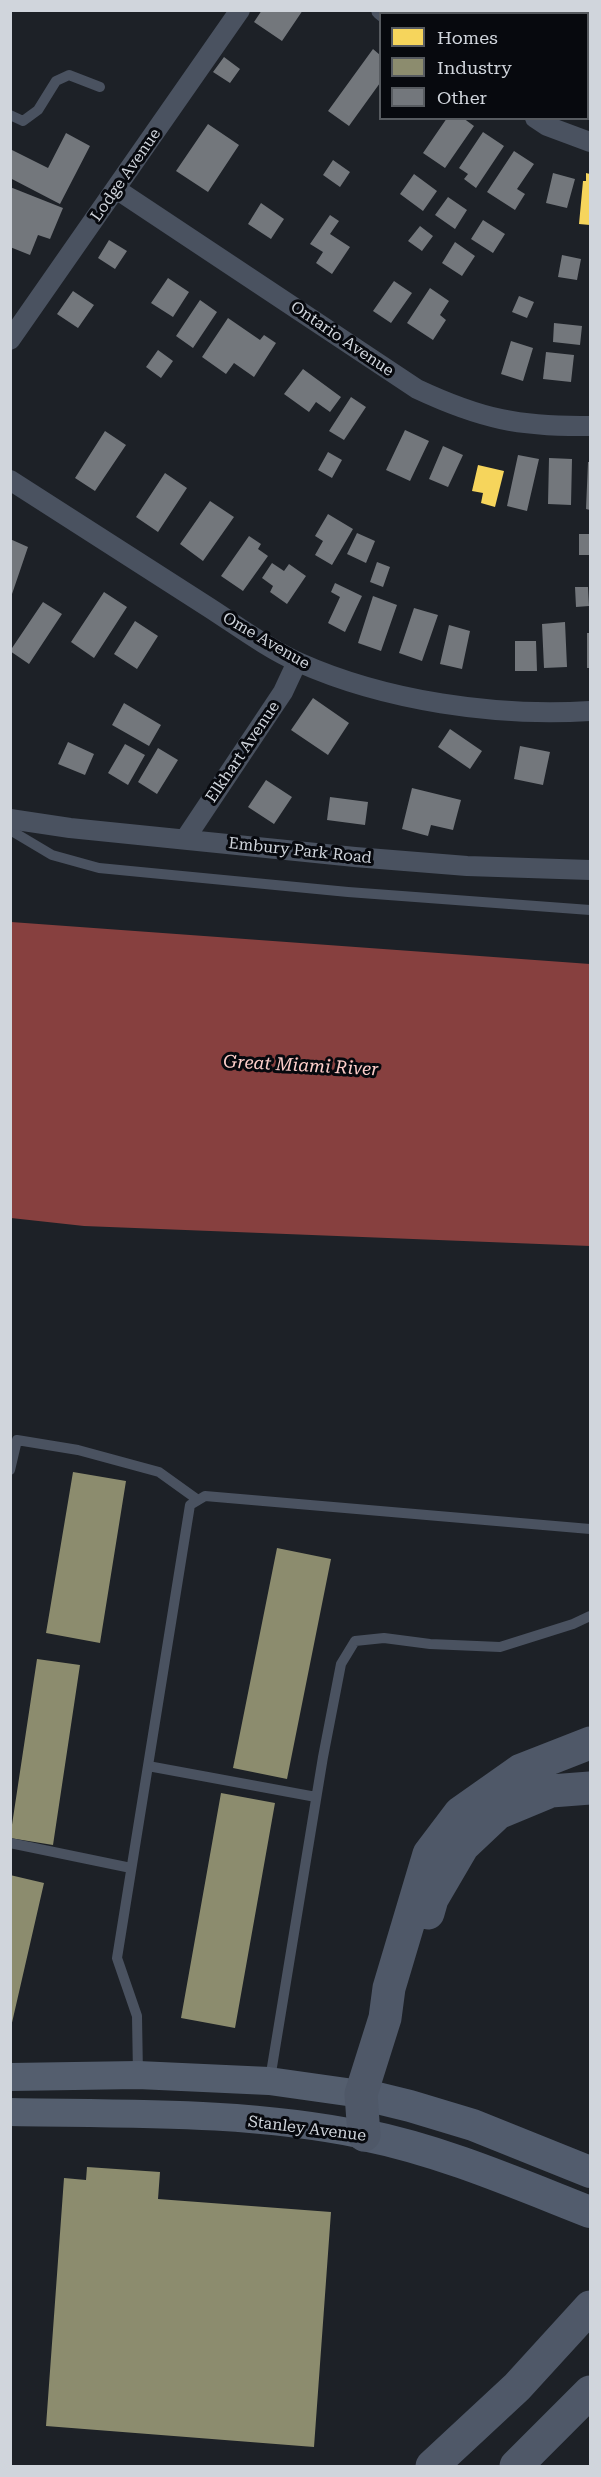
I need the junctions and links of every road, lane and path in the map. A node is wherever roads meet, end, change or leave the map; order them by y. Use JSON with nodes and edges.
{"nodes":[{"id":1,"x":240,"y":10,"type":"edge"},
{"id":2,"x":100,"y":87,"type":"dead end"},
{"id":3,"x":10,"y":115,"type":"edge"},
{"id":4,"x":539,"y":120,"type":"edge"},
{"id":5,"x":591,"y":142,"type":"edge"},
{"id":6,"x":116,"y":189,"type":"junction"},
{"id":7,"x":10,"y":340,"type":"edge"},
{"id":8,"x":591,"y":426,"type":"edge"},
{"id":9,"x":10,"y":480,"type":"edge"},
{"id":10,"x":297,"y":662,"type":"junction"},
{"id":11,"x":591,"y":711,"type":"edge"},
{"id":12,"x":10,"y":819,"type":"edge"},
{"id":13,"x":10,"y":830,"type":"edge"},
{"id":14,"x":184,"y":839,"type":"junction"},
{"id":15,"x":591,"y":870,"type":"edge"},
{"id":16,"x":591,"y":910,"type":"edge"},
{"id":17,"x":10,"y":1470,"type":"edge"},
{"id":18,"x":198,"y":1500,"type":"junction"},
{"id":19,"x":591,"y":1529,"type":"edge"},
{"id":20,"x":591,"y":1616,"type":"edge"},
{"id":21,"x":591,"y":1743,"type":"edge"},
{"id":22,"x":148,"y":1766,"type":"junction"},
{"id":23,"x":591,"y":1788,"type":"edge"},
{"id":24,"x":316,"y":1797,"type":"junction"},
{"id":25,"x":10,"y":1843,"type":"edge"},
{"id":26,"x":131,"y":1868,"type":"junction"},
{"id":27,"x":138,"y":2075,"type":"junction"},
{"id":28,"x":10,"y":2077,"type":"edge"},
{"id":29,"x":269,"y":2081,"type":"junction"},
{"id":30,"x":372,"y":2097,"type":"junction"},
{"id":31,"x":10,"y":2112,"type":"edge"},
{"id":32,"x":364,"y":2135,"type":"junction"},
{"id":33,"x":591,"y":2172,"type":"edge"},
{"id":34,"x":591,"y":2212,"type":"edge"},
{"id":35,"x":591,"y":2307,"type":"edge"},
{"id":36,"x":591,"y":2392,"type":"edge"},
{"id":37,"x":432,"y":2466,"type":"edge"},
{"id":38,"x":516,"y":2466,"type":"edge"}],
"edges":[{"from":1,"to":6,"type":"street","name":"Lodge Avenue"},
{"from":2,"to":3,"type":"lane"},
{"from":4,"to":5,"type":"street"},
{"from":6,"to":7,"type":"street","name":"Lodge Avenue"},
{"from":6,"to":8,"type":"street","name":"Ontario Avenue"},
{"from":9,"to":10,"type":"street","name":"Ome Avenue"},
{"from":10,"to":11,"type":"street","name":"Ome Avenue"},
{"from":10,"to":14,"type":"street","name":"Elkhart Avenue"},
{"from":12,"to":14,"type":"street","name":"Embury Park Road"},
{"from":13,"to":16,"type":"lane"},
{"from":14,"to":15,"type":"street","name":"Embury Park Road"},
{"from":17,"to":18,"type":"lane"},
{"from":18,"to":19,"type":"lane"},
{"from":18,"to":22,"type":"lane"},
{"from":20,"to":24,"type":"lane"},
{"from":21,"to":30,"type":"highway"},
{"from":22,"to":24,"type":"lane"},
{"from":22,"to":26,"type":"lane"},
{"from":23,"to":30,"type":"highway"},
{"from":24,"to":29,"type":"lane"},
{"from":25,"to":26,"type":"lane"},
{"from":26,"to":27,"type":"lane"},
{"from":27,"to":28,"type":"main road"},
{"from":27,"to":29,"type":"main road"},
{"from":29,"to":30,"type":"main road"},
{"from":30,"to":32,"type":"highway"},
{"from":30,"to":33,"type":"main road"},
{"from":31,"to":32,"type":"main road","name":"Stanley Avenue"},
{"from":32,"to":34,"type":"main road","name":"Stanley Avenue"},
{"from":35,"to":37,"type":"highway"},
{"from":36,"to":38,"type":"highway"}]}
